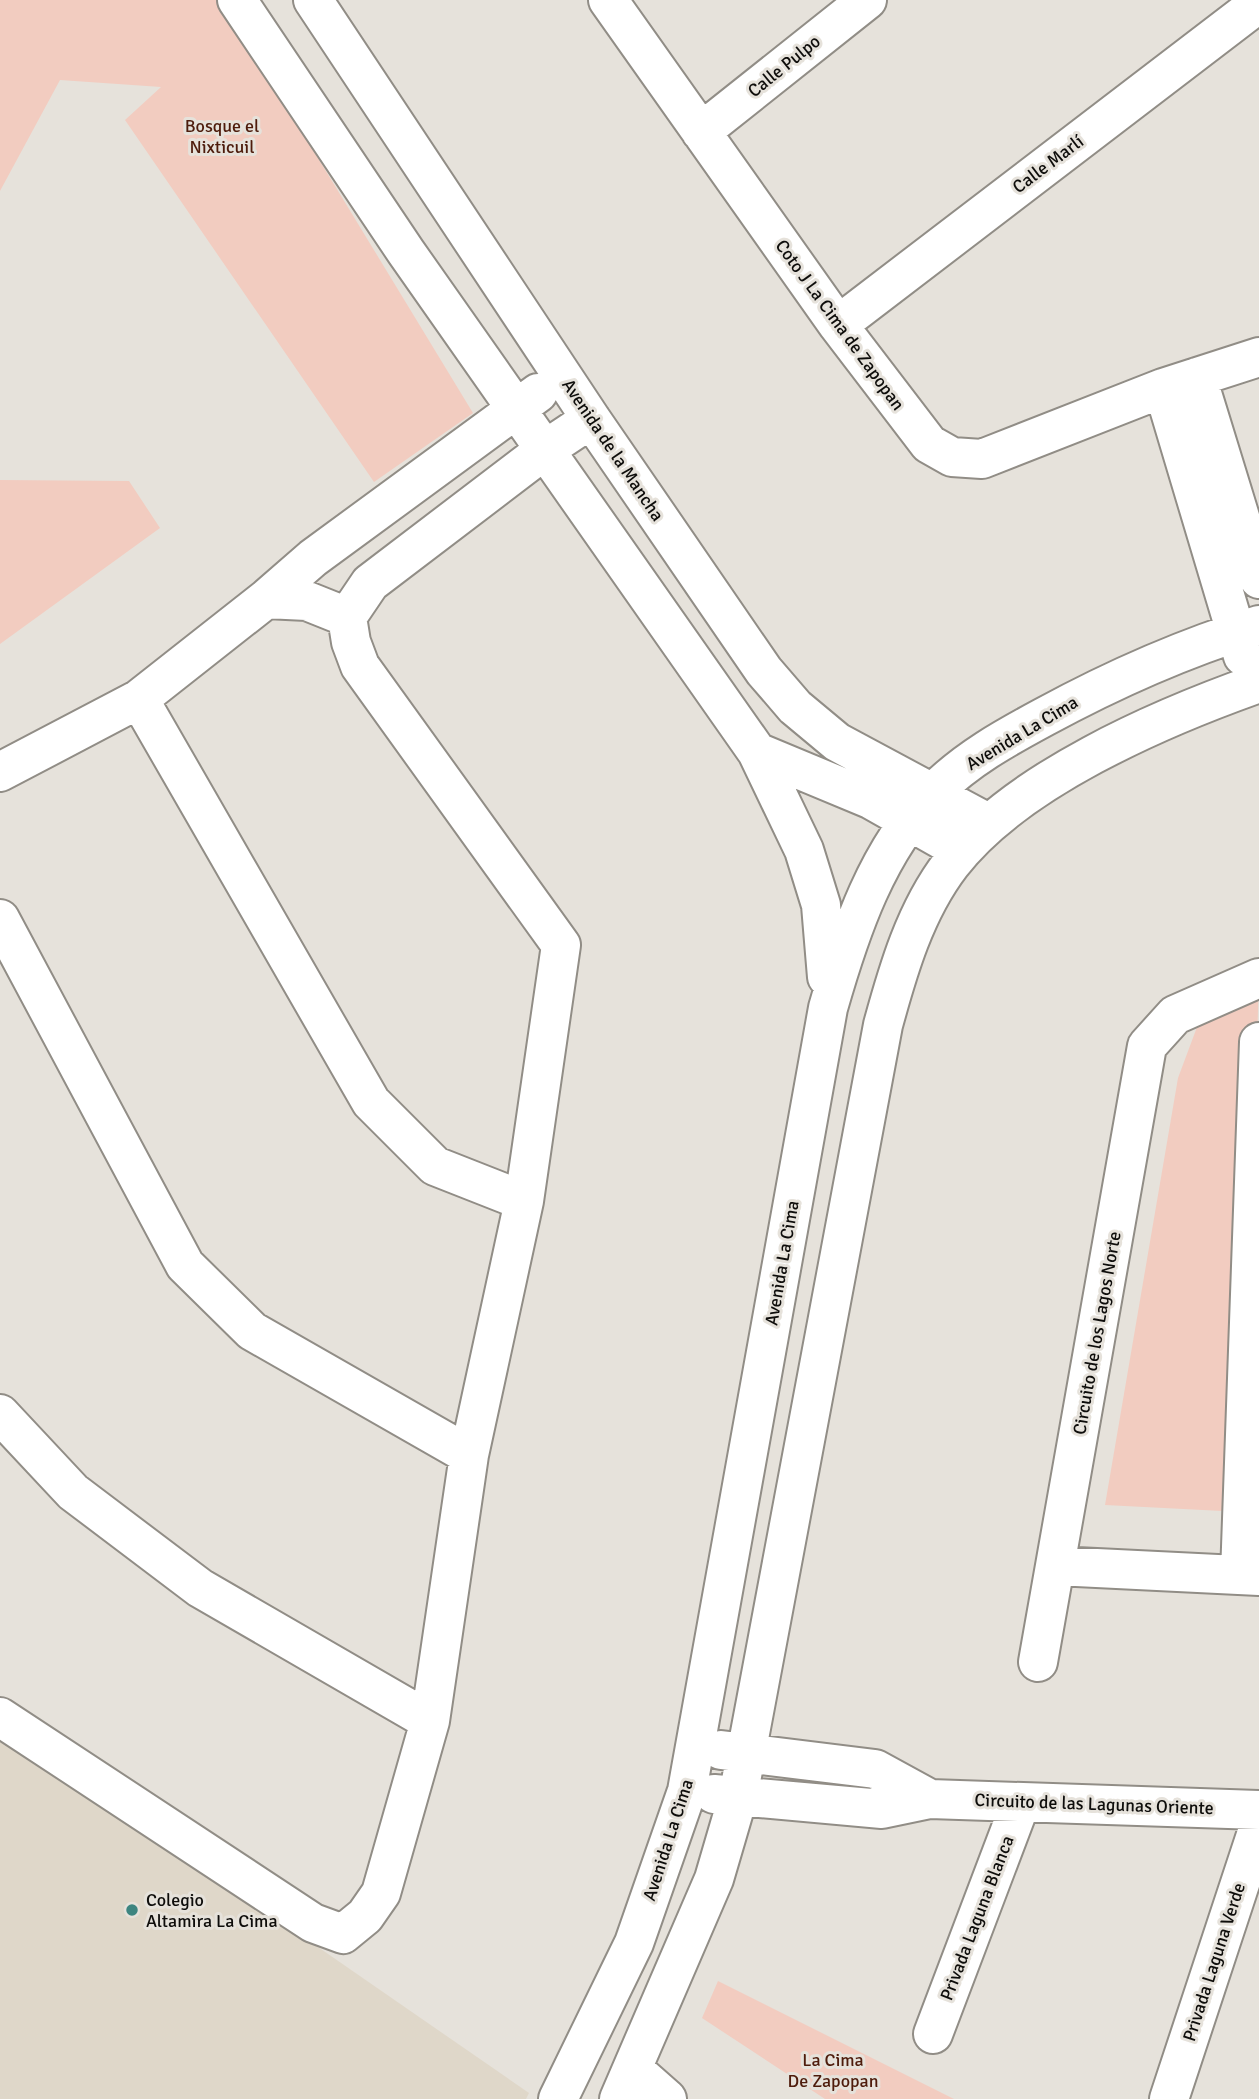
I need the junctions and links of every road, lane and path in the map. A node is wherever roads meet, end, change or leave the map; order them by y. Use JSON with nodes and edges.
{"nodes":[{"id":1,"x":237,"y":0,"type":"edge"},
{"id":2,"x":313,"y":0,"type":"edge"},
{"id":3,"x":608,"y":0,"type":"edge"},
{"id":4,"x":867,"y":0,"type":"edge"},
{"id":5,"x":1259,"y":3,"type":"edge"},
{"id":6,"x":701,"y":132,"type":"junction"},
{"id":7,"x":838,"y":325,"type":"junction"},
{"id":8,"x":1259,"y":357,"type":"edge"},
{"id":9,"x":562,"y":375,"type":"junction"},
{"id":10,"x":1180,"y":383,"type":"junction"},
{"id":11,"x":518,"y":407,"type":"junction"},
{"id":12,"x":591,"y":419,"type":"junction"},
{"id":13,"x":546,"y":449,"type":"junction"},
{"id":14,"x":436,"y":470,"type":"junction"},
{"id":15,"x":465,"y":511,"type":"junction"},
{"id":16,"x":1229,"y":546,"type":"junction"},
{"id":17,"x":1259,"y":579,"type":"edge"},
{"id":18,"x":266,"y":599,"type":"junction"},
{"id":19,"x":347,"y":617,"type":"junction"},
{"id":20,"x":1248,"y":629,"type":"edge"},
{"id":21,"x":1257,"y":692,"type":"edge"},
{"id":22,"x":139,"y":699,"type":"junction"},
{"id":23,"x":757,"y":752,"type":"junction"},
{"id":24,"x":0,"y":772,"type":"edge"},
{"id":25,"x":923,"y":807,"type":"junction"},
{"id":26,"x":988,"y":822,"type":"junction"},
{"id":27,"x":962,"y":851,"type":"junction"},
{"id":28,"x":0,"y":919,"type":"edge"},
{"id":29,"x":1259,"y":978,"type":"edge"},
{"id":30,"x":828,"y":1008,"type":"junction"},
{"id":31,"x":1259,"y":1042,"type":"edge"},
{"id":32,"x":524,"y":1201,"type":"junction"},
{"id":33,"x":0,"y":1414,"type":"edge"},
{"id":34,"x":469,"y":1455,"type":"junction"},
{"id":35,"x":1056,"y":1566,"type":"junction"},
{"id":36,"x":1249,"y":1575,"type":"edge"},
{"id":37,"x":1038,"y":1662,"type":"dead end"},
{"id":38,"x":0,"y":1717,"type":"edge"},
{"id":39,"x":430,"y":1721,"type":"junction"},
{"id":40,"x":695,"y":1748,"type":"junction"},
{"id":41,"x":747,"y":1752,"type":"junction"},
{"id":42,"x":687,"y":1791,"type":"junction"},
{"id":43,"x":738,"y":1797,"type":"junction"},
{"id":44,"x":930,"y":1799,"type":"junction"},
{"id":45,"x":1021,"y":1802,"type":"junction"},
{"id":46,"x":1259,"y":1810,"type":"edge"},
{"id":47,"x":1259,"y":1826,"type":"edge"},
{"id":48,"x":933,"y":2034,"type":"dead end"},
{"id":49,"x":626,"y":2084,"type":"edge"},
{"id":50,"x":558,"y":2099,"type":"edge"},
{"id":51,"x":667,"y":2099,"type":"edge"},
{"id":52,"x":1169,"y":2099,"type":"edge"}],
"edges":[{"from":1,"to":11,"type":"street"},
{"from":2,"to":9,"type":"street","name":"Avenida de la Mancha"},
{"from":3,"to":6,"type":"street","name":"Coto J La Cima de Zapopan"},
{"from":4,"to":6,"type":"street","name":"Calle Pulpo"},
{"from":5,"to":7,"type":"street","name":"Calle Marlí"},
{"from":6,"to":7,"type":"street","name":"Coto J La Cima de Zapopan"},
{"from":7,"to":10,"type":"street","name":"Coto J La Cima de Zapopan"},
{"from":8,"to":10,"type":"street","name":"Coto J La Cima de Zapopan"},
{"from":9,"to":11,"type":"street"},
{"from":9,"to":12,"type":"street","name":"Avenida de la Mancha"},
{"from":10,"to":16,"type":"street"},
{"from":11,"to":13,"type":"street"},
{"from":11,"to":14,"type":"street"},
{"from":12,"to":13,"type":"street"},
{"from":12,"to":25,"type":"street","name":"Avenida de la Mancha"},
{"from":13,"to":15,"type":"street"},
{"from":13,"to":23,"type":"street"},
{"from":14,"to":15,"type":"street"},
{"from":14,"to":18,"type":"street"},
{"from":15,"to":19,"type":"street"},
{"from":16,"to":17,"type":"street"},
{"from":16,"to":20,"type":"street"},
{"from":18,"to":19,"type":"street"},
{"from":18,"to":22,"type":"street"},
{"from":19,"to":32,"type":"street"},
{"from":20,"to":21,"type":"street"},
{"from":20,"to":25,"type":"street","name":"Avenida La Cima"},
{"from":21,"to":26,"type":"street"},
{"from":22,"to":24,"type":"street"},
{"from":22,"to":32,"type":"street"},
{"from":23,"to":25,"type":"street","name":"Avenida de la Mancha"},
{"from":23,"to":30,"type":"street"},
{"from":25,"to":26,"type":"street","name":"Avenida de la Mancha"},
{"from":25,"to":27,"type":"street","name":"Avenida de la Mancha"},
{"from":25,"to":30,"type":"street","name":"Avenida La Cima"},
{"from":26,"to":27,"type":"street"},
{"from":27,"to":41,"type":"street"},
{"from":28,"to":34,"type":"street"},
{"from":29,"to":35,"type":"street","name":"Circuito de los Lagos Norte"},
{"from":30,"to":40,"type":"street","name":"Avenida La Cima"},
{"from":31,"to":36,"type":"street"},
{"from":32,"to":34,"type":"street"},
{"from":33,"to":39,"type":"street"},
{"from":34,"to":39,"type":"street"},
{"from":35,"to":36,"type":"street"},
{"from":35,"to":37,"type":"street","name":"Circuito de los Lagos Norte"},
{"from":38,"to":39,"type":"street"},
{"from":40,"to":41,"type":"street","name":"Circuito de las Lagunas Oriente"},
{"from":40,"to":42,"type":"street","name":"Avenida La Cima"},
{"from":41,"to":43,"type":"street"},
{"from":41,"to":44,"type":"street","name":"Circuito de las Lagunas Oriente"},
{"from":42,"to":43,"type":"street","name":"Circuito de las Lagunas Oriente"},
{"from":42,"to":50,"type":"street","name":"Avenida La Cima"},
{"from":43,"to":44,"type":"street","name":"Circuito de las Lagunas Oriente"},
{"from":43,"to":49,"type":"street"},
{"from":44,"to":45,"type":"street","name":"Circuito de las Lagunas Oriente"},
{"from":45,"to":46,"type":"street","name":"Circuito de las Lagunas Oriente"},
{"from":45,"to":48,"type":"street","name":"Privada Laguna Blanca"},
{"from":47,"to":52,"type":"street","name":"Privada Laguna Verde"},
{"from":49,"to":51,"type":"street"}]}
